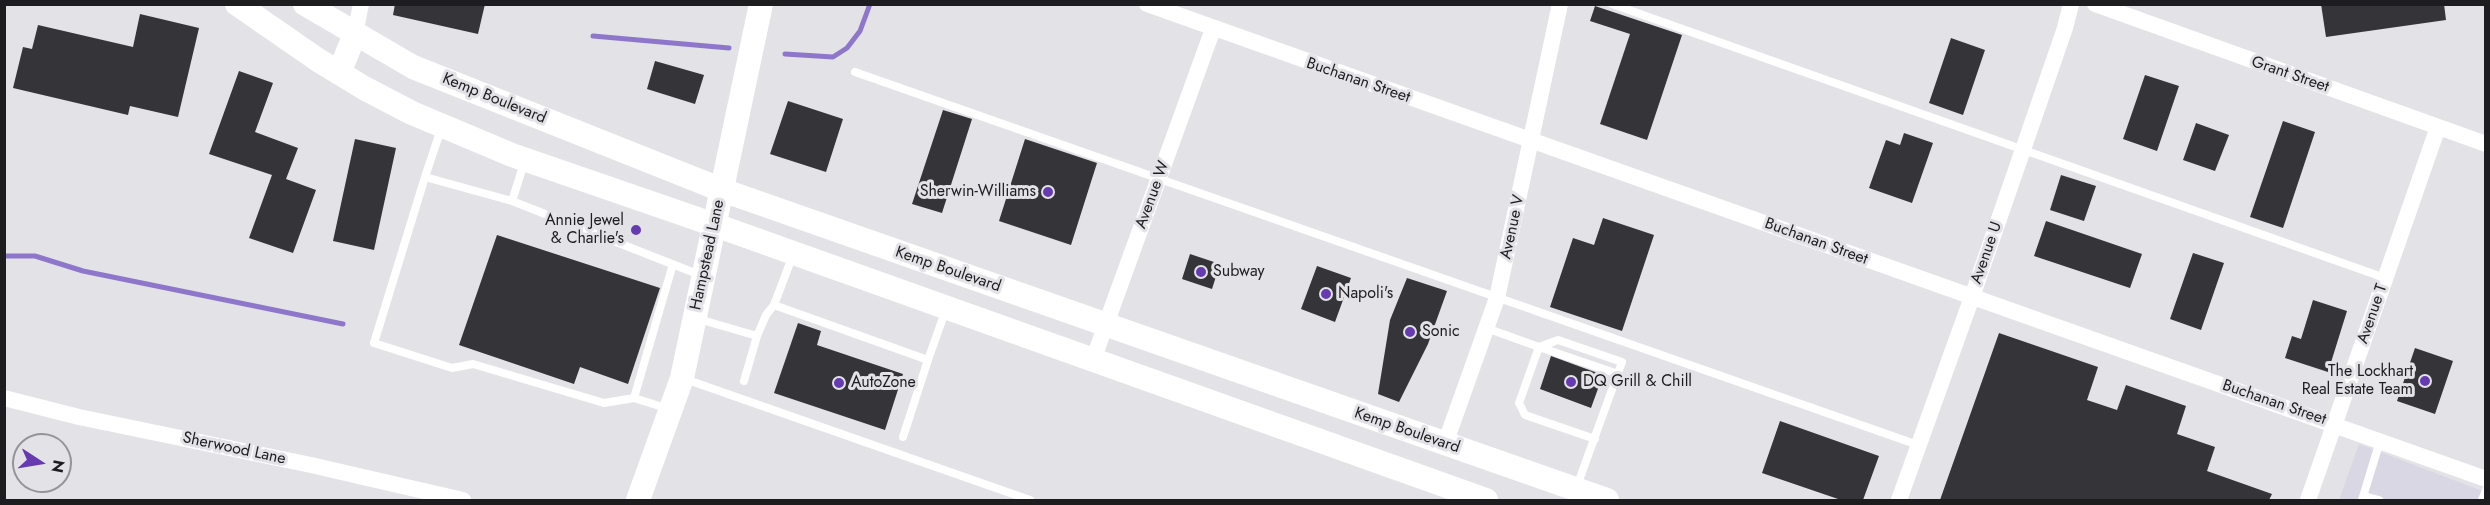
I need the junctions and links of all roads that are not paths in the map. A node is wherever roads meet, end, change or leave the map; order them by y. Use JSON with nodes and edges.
{"nodes":[{"id":1,"x":237,"y":4,"type":"edge"},
{"id":2,"x":305,"y":4,"type":"edge"},
{"id":3,"x":361,"y":4,"type":"edge"},
{"id":4,"x":761,"y":4,"type":"edge"},
{"id":5,"x":1147,"y":4,"type":"edge"},
{"id":6,"x":1560,"y":4,"type":"edge"},
{"id":7,"x":1612,"y":4,"type":"edge"},
{"id":8,"x":2071,"y":4,"type":"edge"},
{"id":9,"x":2095,"y":4,"type":"edge"},
{"id":10,"x":1213,"y":29,"type":"junction"},
{"id":11,"x":355,"y":34,"type":"junction"},
{"id":12,"x":855,"y":72,"type":"dead end"},
{"id":13,"x":339,"y":73,"type":"junction"},
{"id":14,"x":442,"y":126,"type":"junction"},
{"id":15,"x":2438,"y":127,"type":"junction"},
{"id":16,"x":1532,"y":142,"type":"junction"},
{"id":17,"x":2486,"y":144,"type":"edge"},
{"id":18,"x":2023,"y":150,"type":"junction"},
{"id":19,"x":525,"y":160,"type":"junction"},
{"id":20,"x":425,"y":177,"type":"junction"},
{"id":21,"x":1158,"y":179,"type":"junction"},
{"id":22,"x":722,"y":190,"type":"junction"},
{"id":23,"x":512,"y":201,"type":"junction"},
{"id":24,"x":715,"y":225,"type":"junction"},
{"id":25,"x":793,"y":255,"type":"junction"},
{"id":26,"x":674,"y":264,"type":"junction"},
{"id":27,"x":704,"y":276,"type":"junction"},
{"id":28,"x":2385,"y":278,"type":"junction"},
{"id":29,"x":1972,"y":297,"type":"junction"},
{"id":30,"x":1497,"y":298,"type":"junction"},
{"id":31,"x":774,"y":305,"type":"junction"},
{"id":32,"x":946,"y":308,"type":"junction"},
{"id":33,"x":695,"y":318,"type":"junction"},
{"id":34,"x":1105,"y":325,"type":"junction"},
{"id":35,"x":1486,"y":328,"type":"junction"},
{"id":36,"x":757,"y":336,"type":"junction"},
{"id":37,"x":1539,"y":347,"type":"junction"},
{"id":38,"x":928,"y":360,"type":"junction"},
{"id":39,"x":1093,"y":360,"type":"junction"},
{"id":40,"x":1618,"y":374,"type":"junction"},
{"id":41,"x":682,"y":378,"type":"junction"},
{"id":42,"x":744,"y":381,"type":"dead end"},
{"id":43,"x":4,"y":398,"type":"edge"},
{"id":44,"x":634,"y":398,"type":"junction"},
{"id":45,"x":671,"y":409,"type":"junction"},
{"id":46,"x":2335,"y":425,"type":"junction"},
{"id":47,"x":903,"y":437,"type":"dead end"},
{"id":48,"x":1595,"y":439,"type":"junction"},
{"id":49,"x":2380,"y":441,"type":"junction"},
{"id":50,"x":1445,"y":444,"type":"junction"},
{"id":51,"x":1918,"y":445,"type":"junction"},
{"id":52,"x":2486,"y":479,"type":"edge"},
{"id":53,"x":1430,"y":480,"type":"junction"},
{"id":54,"x":1576,"y":490,"type":"junction"},
{"id":55,"x":2486,"y":490,"type":"edge"},
{"id":56,"x":2363,"y":498,"type":"edge"},
{"id":57,"x":463,"y":501,"type":"edge"},
{"id":58,"x":638,"y":501,"type":"edge"},
{"id":59,"x":1030,"y":501,"type":"edge"},
{"id":60,"x":1486,"y":501,"type":"edge"},
{"id":61,"x":1607,"y":501,"type":"edge"},
{"id":62,"x":1899,"y":501,"type":"edge"},
{"id":63,"x":2308,"y":501,"type":"edge"},
{"id":64,"x":2379,"y":501,"type":"edge"},
{"id":65,"x":2482,"y":501,"type":"edge"}],
"edges":[{"from":1,"to":13,"type":"main road"},
{"from":2,"to":11,"type":"main road","name":"Kemp Boulevard"},
{"from":3,"to":11,"type":"street"},
{"from":4,"to":22,"type":"main road","name":"Hampstead Lane"},
{"from":5,"to":10,"type":"street","name":"Buchanan Street"},
{"from":6,"to":16,"type":"street","name":"Avenue V"},
{"from":7,"to":18,"type":"lane"},
{"from":8,"to":18,"type":"street","name":"Avenue U"},
{"from":9,"to":15,"type":"street","name":"Grant Street"},
{"from":10,"to":16,"type":"street","name":"Buchanan Street"},
{"from":10,"to":21,"type":"street","name":"Avenue W"},
{"from":11,"to":13,"type":"main road"},
{"from":11,"to":22,"type":"main road","name":"Kemp Boulevard"},
{"from":12,"to":21,"type":"lane"},
{"from":13,"to":14,"type":"main road"},
{"from":14,"to":19,"type":"main road"},
{"from":14,"to":20,"type":"lane"},
{"from":15,"to":17,"type":"street","name":"Grant Street"},
{"from":15,"to":28,"type":"street","name":"Avenue T"},
{"from":16,"to":29,"type":"street","name":"Buchanan Street"},
{"from":16,"to":30,"type":"street","name":"Avenue V"},
{"from":18,"to":28,"type":"lane"},
{"from":18,"to":29,"type":"street","name":"Avenue U"},
{"from":19,"to":23,"type":"lane"},
{"from":19,"to":24,"type":"main road"},
{"from":20,"to":23,"type":"lane"},
{"from":20,"to":44,"type":"lane"},
{"from":21,"to":30,"type":"lane"},
{"from":21,"to":34,"type":"street","name":"Avenue W"},
{"from":22,"to":24,"type":"main road","name":"Hampstead Lane"},
{"from":22,"to":34,"type":"main road","name":"Kemp Boulevard"},
{"from":23,"to":26,"type":"lane"},
{"from":24,"to":25,"type":"main road"},
{"from":24,"to":27,"type":"main road","name":"Hampstead Lane"},
{"from":25,"to":31,"type":"lane"},
{"from":25,"to":32,"type":"main road"},
{"from":26,"to":27,"type":"lane"},
{"from":26,"to":44,"type":"lane"},
{"from":27,"to":33,"type":"main road","name":"Hampstead Lane"},
{"from":28,"to":46,"type":"street","name":"Avenue T"},
{"from":29,"to":46,"type":"street","name":"Buchanan Street"},
{"from":29,"to":51,"type":"street","name":"Avenue U"},
{"from":30,"to":35,"type":"street","name":"Avenue V"},
{"from":30,"to":51,"type":"lane"},
{"from":31,"to":36,"type":"lane"},
{"from":31,"to":38,"type":"lane"},
{"from":32,"to":38,"type":"lane"},
{"from":32,"to":39,"type":"main road"},
{"from":33,"to":36,"type":"lane"},
{"from":33,"to":41,"type":"main road","name":"Hampstead Lane"},
{"from":34,"to":39,"type":"street","name":"Avenue W"},
{"from":34,"to":50,"type":"main road","name":"Kemp Boulevard"},
{"from":35,"to":37,"type":"lane"},
{"from":35,"to":50,"type":"street","name":"Avenue V"},
{"from":36,"to":42,"type":"lane"},
{"from":37,"to":40,"type":"lane"},
{"from":37,"to":40,"type":"lane"},
{"from":37,"to":48,"type":"lane"},
{"from":38,"to":47,"type":"lane"},
{"from":39,"to":53,"type":"main road"},
{"from":40,"to":48,"type":"lane"},
{"from":41,"to":45,"type":"main road","name":"Hampstead Lane"},
{"from":41,"to":59,"type":"lane"},
{"from":43,"to":57,"type":"street","name":"Sherwood Lane"},
{"from":44,"to":45,"type":"lane"},
{"from":45,"to":58,"type":"main road","name":"Hampstead Lane"},
{"from":46,"to":49,"type":"street","name":"Buchanan Street"},
{"from":46,"to":63,"type":"street","name":"Avenue T"},
{"from":48,"to":54,"type":"lane"},
{"from":49,"to":52,"type":"street","name":"Buchanan Street"},
{"from":49,"to":56,"type":"lane"},
{"from":50,"to":53,"type":"main road"},
{"from":50,"to":54,"type":"main road","name":"Kemp Boulevard"},
{"from":51,"to":62,"type":"street","name":"Avenue U"},
{"from":53,"to":60,"type":"main road"},
{"from":54,"to":61,"type":"main road","name":"Kemp Boulevard"},
{"from":55,"to":65,"type":"lane"},
{"from":56,"to":64,"type":"lane"}]}
